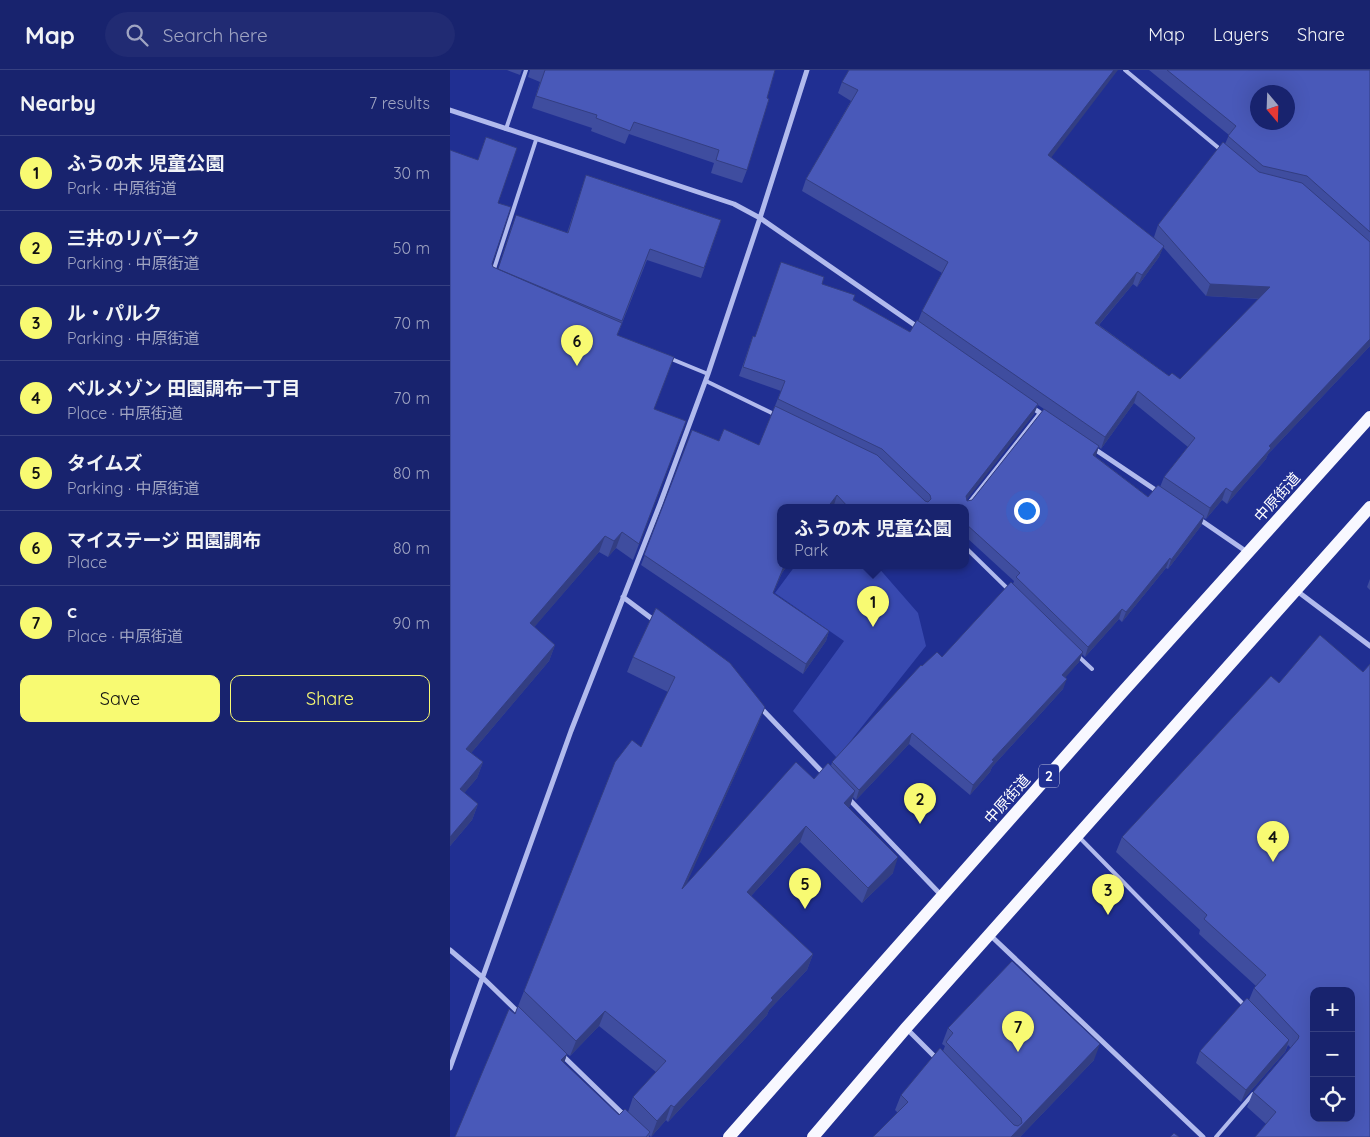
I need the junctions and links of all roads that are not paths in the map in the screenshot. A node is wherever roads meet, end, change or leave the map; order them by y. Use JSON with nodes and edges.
{"nodes":[{"id":1,"x":526,"y":70,"type":"edge"},
{"id":2,"x":806,"y":70,"type":"edge"},
{"id":3,"x":1125,"y":70,"type":"edge"},
{"id":4,"x":450,"y":110,"type":"edge"},
{"id":5,"x":506,"y":129,"type":"junction"},
{"id":6,"x":536,"y":140,"type":"junction"},
{"id":7,"x":1228,"y":156,"type":"edge"},
{"id":8,"x":760,"y":218,"type":"junction"},
{"id":9,"x":490,"y":281,"type":"edge"},
{"id":10,"x":928,"y":335,"type":"edge"},
{"id":11,"x":663,"y":355,"type":"edge"},
{"id":12,"x":708,"y":374,"type":"junction"},
{"id":13,"x":706,"y":381,"type":"junction"},
{"id":14,"x":1024,"y":402,"type":"edge"},
{"id":15,"x":1040,"y":413,"type":"junction"},
{"id":16,"x":778,"y":415,"type":"edge"},
{"id":17,"x":1370,"y":417,"type":"edge"},
{"id":18,"x":1048,"y":418,"type":"edge"},
{"id":19,"x":1089,"y":445,"type":"edge"},
{"id":20,"x":1163,"y":495,"type":"edge"},
{"id":21,"x":968,"y":504,"type":"edge"},
{"id":22,"x":1370,"y":507,"type":"edge"},
{"id":23,"x":1196,"y":516,"type":"edge"},
{"id":24,"x":969,"y":551,"type":"edge"},
{"id":25,"x":1248,"y":553,"type":"junction"},
{"id":26,"x":1296,"y":590,"type":"junction"},
{"id":27,"x":1015,"y":595,"type":"edge"},
{"id":28,"x":623,"y":597,"type":"junction"},
{"id":29,"x":663,"y":627,"type":"edge"},
{"id":30,"x":1370,"y":646,"type":"edge"},
{"id":31,"x":1071,"y":649,"type":"edge"},
{"id":32,"x":1092,"y":670,"type":"dead end"},
{"id":33,"x":755,"y":702,"type":"edge"},
{"id":34,"x":830,"y":780,"type":"edge"},
{"id":35,"x":844,"y":794,"type":"edge"},
{"id":36,"x":1078,"y":835,"type":"junction"},
{"id":37,"x":942,"y":896,"type":"junction"},
{"id":38,"x":989,"y":934,"type":"junction"},
{"id":39,"x":450,"y":950,"type":"edge"},
{"id":40,"x":483,"y":978,"type":"junction"},
{"id":41,"x":1248,"y":1009,"type":"edge"},
{"id":42,"x":526,"y":1020,"type":"edge"},
{"id":43,"x":906,"y":1028,"type":"junction"},
{"id":44,"x":554,"y":1047,"type":"edge"},
{"id":45,"x":943,"y":1065,"type":"edge"},
{"id":46,"x":450,"y":1068,"type":"edge"},
{"id":47,"x":1259,"y":1088,"type":"edge"},
{"id":48,"x":632,"y":1123,"type":"edge"},
{"id":49,"x":729,"y":1137,"type":"edge"},
{"id":50,"x":813,"y":1137,"type":"edge"},
{"id":51,"x":1203,"y":1137,"type":"edge"},
{"id":52,"x":1216,"y":1137,"type":"edge"}],
"edges":[{"from":1,"to":5,"type":"lane"},
{"from":2,"to":8,"type":"street"},
{"from":3,"to":7,"type":"lane"},
{"from":4,"to":5,"type":"street"},
{"from":5,"to":6,"type":"street"},
{"from":6,"to":8,"type":"street"},
{"from":6,"to":9,"type":"lane"},
{"from":8,"to":10,"type":"street"},
{"from":8,"to":12,"type":"street"},
{"from":11,"to":12,"type":"lane"},
{"from":12,"to":13,"type":"street"},
{"from":13,"to":16,"type":"lane"},
{"from":13,"to":28,"type":"street"},
{"from":14,"to":15,"type":"street"},
{"from":15,"to":18,"type":"street"},
{"from":15,"to":21,"type":"lane"},
{"from":17,"to":25,"type":"main road","name":"中原街道","number":"2"},
{"from":19,"to":20,"type":"street"},
{"from":22,"to":26,"type":"main road"},
{"from":23,"to":25,"type":"street"},
{"from":24,"to":27,"type":"lane"},
{"from":25,"to":37,"type":"main road","name":"中原街道","number":"2"},
{"from":26,"to":30,"type":"street"},
{"from":26,"to":36,"type":"main road"},
{"from":28,"to":29,"type":"street"},
{"from":28,"to":40,"type":"street"},
{"from":31,"to":32,"type":"lane"},
{"from":33,"to":34,"type":"street"},
{"from":35,"to":37,"type":"street"},
{"from":36,"to":38,"type":"main road"},
{"from":36,"to":41,"type":"lane"},
{"from":37,"to":49,"type":"main road","name":"中原街道","number":"2"},
{"from":38,"to":43,"type":"main road"},
{"from":38,"to":51,"type":"street"},
{"from":39,"to":40,"type":"street"},
{"from":40,"to":42,"type":"street"},
{"from":40,"to":46,"type":"street"},
{"from":43,"to":45,"type":"street"},
{"from":43,"to":50,"type":"main road"},
{"from":44,"to":48,"type":"street"},
{"from":47,"to":52,"type":"lane"}]}
